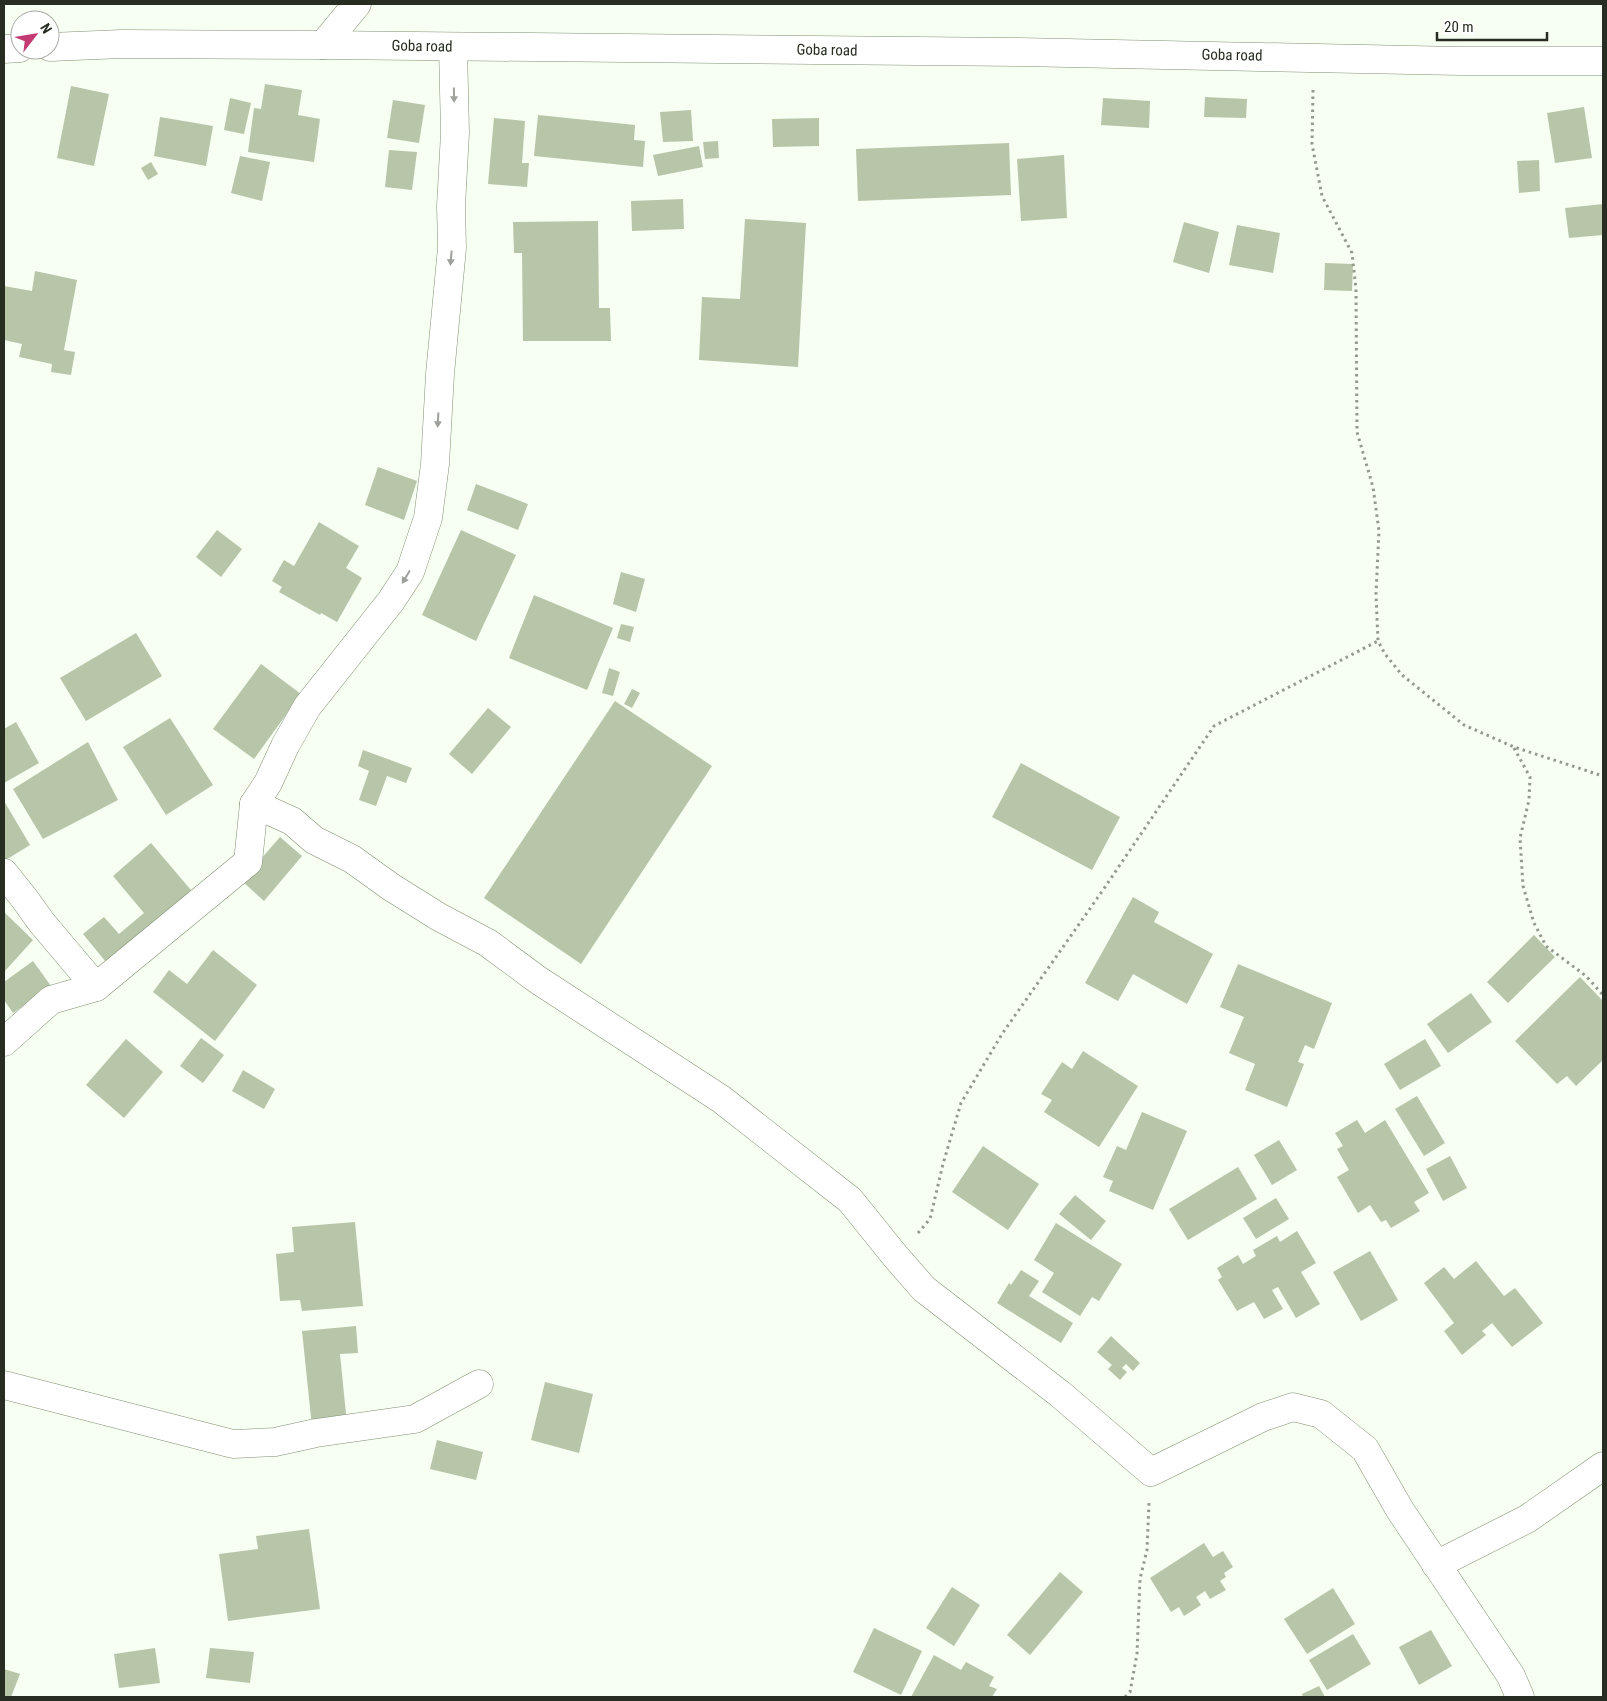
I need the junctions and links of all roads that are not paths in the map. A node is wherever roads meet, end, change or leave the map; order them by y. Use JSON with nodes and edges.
{"nodes":[{"id":1,"x":357,"y":4,"type":"edge"},
{"id":2,"x":323,"y":45,"type":"junction"},
{"id":3,"x":60,"y":47,"type":"edge"},
{"id":4,"x":453,"y":47,"type":"junction"},
{"id":5,"x":1603,"y":61,"type":"edge"},
{"id":6,"x":254,"y":804,"type":"junction"},
{"id":7,"x":4,"y":873,"type":"edge"},
{"id":8,"x":96,"y":987,"type":"junction"},
{"id":9,"x":4,"y":1042,"type":"edge"},
{"id":10,"x":479,"y":1384,"type":"dead end"},
{"id":11,"x":4,"y":1385,"type":"edge"},
{"id":12,"x":1603,"y":1466,"type":"edge"},
{"id":13,"x":1436,"y":1565,"type":"junction"},
{"id":14,"x":1520,"y":1697,"type":"edge"}],
"edges":[{"from":1,"to":2,"type":"street"},
{"from":2,"to":3,"type":"street","name":"Goba road"},
{"from":2,"to":4,"type":"street","name":"Goba road"},
{"from":4,"to":5,"type":"street","name":"Goba road"},
{"from":4,"to":6,"type":"street","one_way":true},
{"from":6,"to":8,"type":"street"},
{"from":6,"to":13,"type":"street"},
{"from":7,"to":8,"type":"street"},
{"from":8,"to":9,"type":"street"},
{"from":10,"to":11,"type":"street"},
{"from":12,"to":13,"type":"street"},
{"from":13,"to":14,"type":"street"}]}
